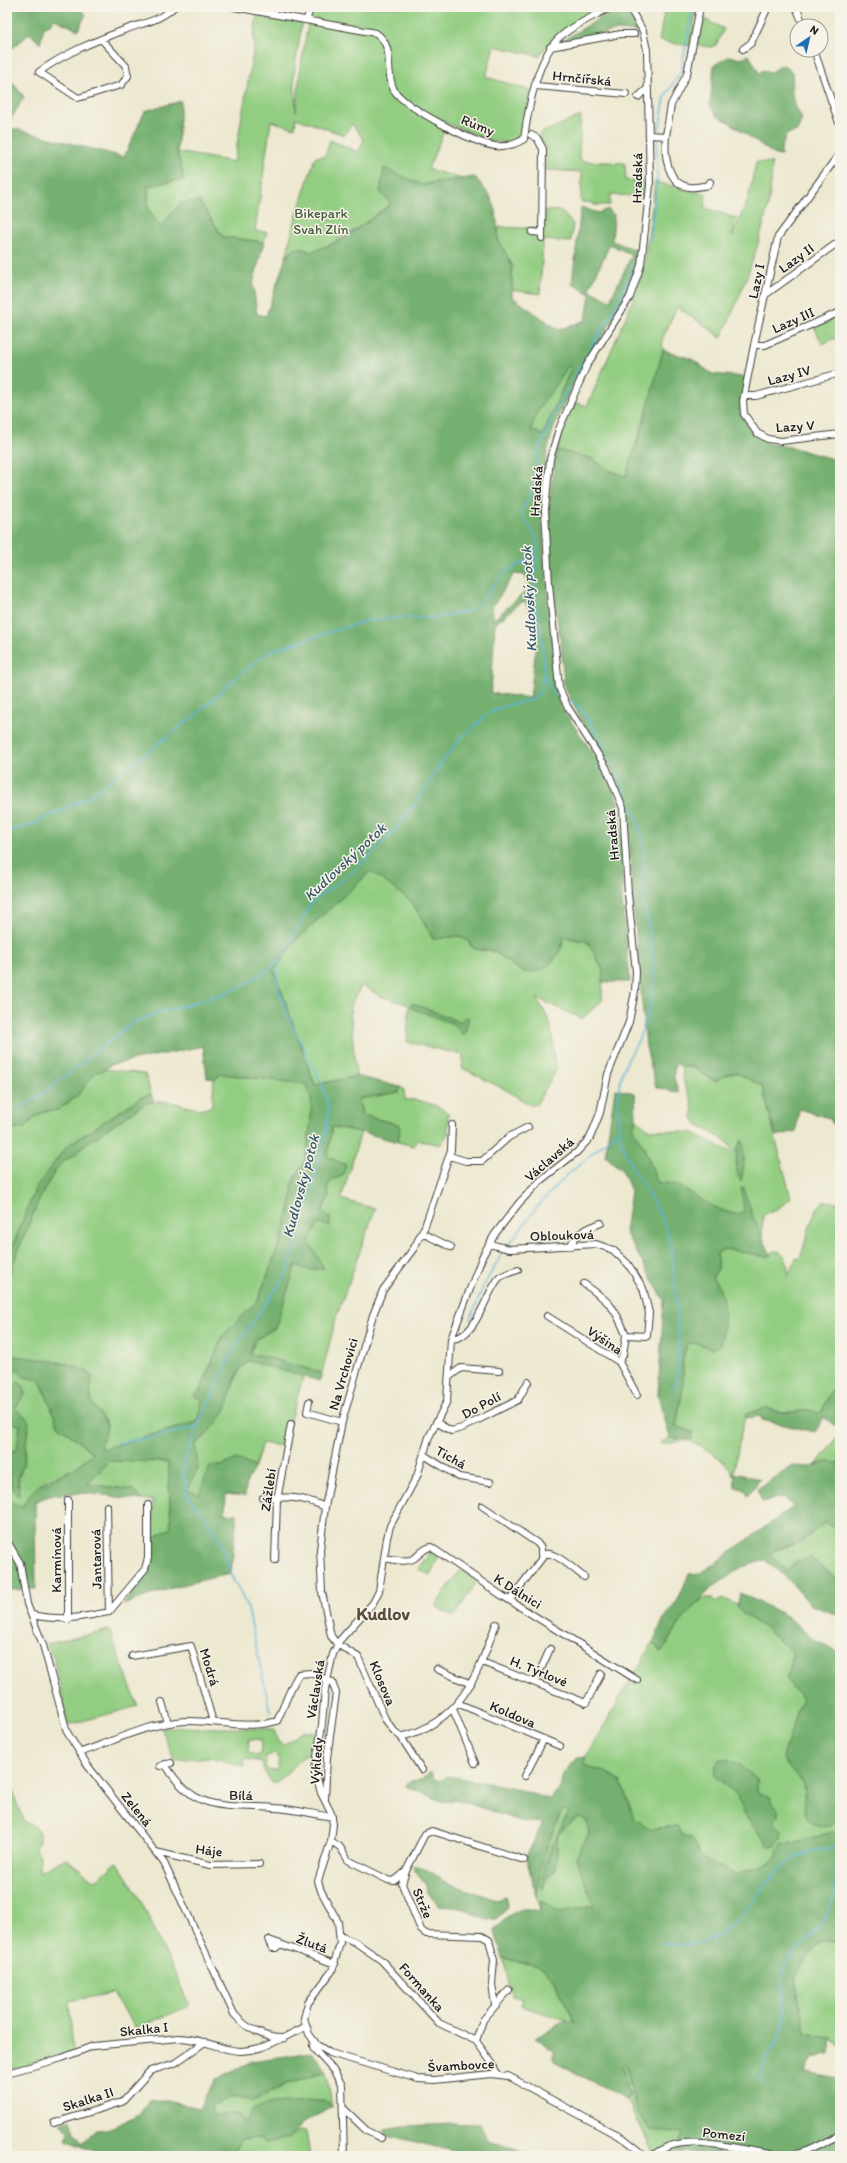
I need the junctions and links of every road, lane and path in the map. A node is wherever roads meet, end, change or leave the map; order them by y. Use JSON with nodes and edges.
{"nodes":[{"id":1,"x":174,"y":7,"type":"edge"},
{"id":2,"x":234,"y":7,"type":"edge"},
{"id":3,"x":310,"y":7,"type":"edge"},
{"id":4,"x":612,"y":7,"type":"edge"},
{"id":5,"x":629,"y":7,"type":"edge"},
{"id":6,"x":700,"y":7,"type":"edge"},
{"id":7,"x":768,"y":7,"type":"edge"},
{"id":8,"x":796,"y":7,"type":"edge"},
{"id":9,"x":249,"y":8,"type":"edge"},
{"id":10,"x":801,"y":18,"type":"edge"},
{"id":11,"x":307,"y":19,"type":"junction"},
{"id":12,"x":634,"y":34,"type":"dead end"},
{"id":13,"x":101,"y":39,"type":"junction"},
{"id":14,"x":550,"y":47,"type":"junction"},
{"id":15,"x":743,"y":49,"type":"dead end"},
{"id":16,"x":817,"y":58,"type":"edge"},
{"id":17,"x":536,"y":86,"type":"junction"},
{"id":18,"x":647,"y":89,"type":"junction"},
{"id":19,"x":626,"y":94,"type":"dead end"},
{"id":20,"x":638,"y":97,"type":"dead end"},
{"id":21,"x":840,"y":126,"type":"edge"},
{"id":22,"x":658,"y":135,"type":"junction"},
{"id":23,"x":531,"y":136,"type":"dead end"},
{"id":24,"x":840,"y":152,"type":"edge"},
{"id":25,"x":710,"y":182,"type":"dead end"},
{"id":26,"x":532,"y":232,"type":"dead end"},
{"id":27,"x":840,"y":241,"type":"edge"},
{"id":28,"x":770,"y":273,"type":"junction"},
{"id":29,"x":785,"y":280,"type":"junction"},
{"id":30,"x":765,"y":295,"type":"junction"},
{"id":31,"x":840,"y":312,"type":"edge"},
{"id":32,"x":754,"y":345,"type":"junction"},
{"id":33,"x":840,"y":373,"type":"edge"},
{"id":34,"x":744,"y":396,"type":"junction"},
{"id":35,"x":754,"y":430,"type":"joint"},
{"id":36,"x":840,"y":434,"type":"edge"},
{"id":37,"x":636,"y":985,"type":"joint"},
{"id":38,"x":452,"y":1125,"type":"dead end"},
{"id":39,"x":528,"y":1127,"type":"dead end"},
{"id":40,"x":449,"y":1156,"type":"junction"},
{"id":41,"x":601,"y":1223,"type":"dead end"},
{"id":42,"x":422,"y":1233,"type":"junction"},
{"id":43,"x":489,"y":1244,"type":"junction"},
{"id":44,"x":571,"y":1246,"type":"junction"},
{"id":45,"x":451,"y":1247,"type":"dead end"},
{"id":46,"x":518,"y":1270,"type":"dead end"},
{"id":47,"x":584,"y":1284,"type":"dead end"},
{"id":48,"x":547,"y":1316,"type":"dead end"},
{"id":49,"x":626,"y":1335,"type":"junction"},
{"id":50,"x":451,"y":1339,"type":"junction"},
{"id":51,"x":619,"y":1362,"type":"junction"},
{"id":52,"x":499,"y":1371,"type":"dead end"},
{"id":53,"x":449,"y":1378,"type":"junction"},
{"id":54,"x":528,"y":1382,"type":"dead end"},
{"id":55,"x":638,"y":1395,"type":"dead end"},
{"id":56,"x":309,"y":1402,"type":"dead end"},
{"id":57,"x":342,"y":1422,"type":"junction"},
{"id":58,"x":436,"y":1422,"type":"junction"},
{"id":59,"x":291,"y":1424,"type":"dead end"},
{"id":60,"x":424,"y":1455,"type":"junction"},
{"id":61,"x":490,"y":1482,"type":"dead end"},
{"id":62,"x":278,"y":1497,"type":"junction"},
{"id":63,"x":262,"y":1498,"type":"dead end"},
{"id":64,"x":68,"y":1500,"type":"dead end"},
{"id":65,"x":148,"y":1505,"type":"dead end"},
{"id":66,"x":107,"y":1506,"type":"dead end"},
{"id":67,"x":482,"y":1506,"type":"dead end"},
{"id":68,"x":325,"y":1507,"type":"junction"},
{"id":69,"x":7,"y":1541,"type":"edge"},
{"id":70,"x":541,"y":1556,"type":"junction"},
{"id":71,"x":384,"y":1558,"type":"junction"},
{"id":72,"x":274,"y":1560,"type":"dead end"},
{"id":73,"x":584,"y":1577,"type":"dead end"},
{"id":74,"x":510,"y":1600,"type":"junction"},
{"id":75,"x":109,"y":1612,"type":"junction"},
{"id":76,"x":32,"y":1615,"type":"junction"},
{"id":77,"x":68,"y":1620,"type":"junction"},
{"id":78,"x":496,"y":1624,"type":"dead end"},
{"id":79,"x":337,"y":1644,"type":"junction"},
{"id":80,"x":550,"y":1649,"type":"dead end"},
{"id":81,"x":140,"y":1654,"type":"junction"},
{"id":82,"x":132,"y":1656,"type":"dead end"},
{"id":83,"x":141,"y":1662,"type":"dead end"},
{"id":84,"x":482,"y":1662,"type":"junction"},
{"id":85,"x":437,"y":1669,"type":"dead end"},
{"id":86,"x":601,"y":1674,"type":"dead end"},
{"id":87,"x":327,"y":1679,"type":"junction"},
{"id":88,"x":637,"y":1680,"type":"dead end"},
{"id":89,"x":535,"y":1682,"type":"junction"},
{"id":90,"x":471,"y":1684,"type":"junction"},
{"id":91,"x":162,"y":1702,"type":"dead end"},
{"id":92,"x":457,"y":1703,"type":"junction"},
{"id":93,"x":453,"y":1709,"type":"junction"},
{"id":94,"x":213,"y":1722,"type":"junction"},
{"id":95,"x":168,"y":1723,"type":"junction"},
{"id":96,"x":401,"y":1737,"type":"junction"},
{"id":97,"x":544,"y":1739,"type":"junction"},
{"id":98,"x":560,"y":1746,"type":"dead end"},
{"id":99,"x":79,"y":1753,"type":"junction"},
{"id":100,"x":475,"y":1763,"type":"dead end"},
{"id":101,"x":165,"y":1764,"type":"dead end"},
{"id":102,"x":422,"y":1770,"type":"dead end"},
{"id":103,"x":525,"y":1776,"type":"dead end"},
{"id":104,"x":325,"y":1801,"type":"junction"},
{"id":105,"x":332,"y":1817,"type":"junction"},
{"id":106,"x":331,"y":1840,"type":"junction"},
{"id":107,"x":156,"y":1852,"type":"junction"},
{"id":108,"x":524,"y":1860,"type":"dead end"},
{"id":109,"x":259,"y":1864,"type":"dead end"},
{"id":110,"x":406,"y":1871,"type":"junction"},
{"id":111,"x":340,"y":1936,"type":"junction"},
{"id":112,"x":280,"y":1944,"type":"dead end"},
{"id":113,"x":335,"y":1964,"type":"junction"},
{"id":114,"x":509,"y":1990,"type":"dead end"},
{"id":115,"x":496,"y":2005,"type":"junction"},
{"id":116,"x":305,"y":2028,"type":"junction"},
{"id":117,"x":284,"y":2038,"type":"junction"},
{"id":118,"x":314,"y":2041,"type":"junction"},
{"id":119,"x":476,"y":2041,"type":"junction"},
{"id":120,"x":205,"y":2042,"type":"junction"},
{"id":121,"x":7,"y":2073,"type":"edge"},
{"id":122,"x":497,"y":2074,"type":"junction"},
{"id":123,"x":344,"y":2108,"type":"junction"},
{"id":124,"x":54,"y":2123,"type":"dead end"},
{"id":125,"x":840,"y":2135,"type":"edge"},
{"id":126,"x":381,"y":2138,"type":"dead end"},
{"id":127,"x":344,"y":2156,"type":"edge"},
{"id":128,"x":472,"y":2156,"type":"edge"},
{"id":129,"x":480,"y":2156,"type":"edge"},
{"id":130,"x":646,"y":2156,"type":"edge"},
{"id":131,"x":652,"y":2156,"type":"edge"}],
"edges":[{"from":1,"to":13,"type":"street"},
{"from":2,"to":9,"type":"street","name":"Růmy"},
{"from":3,"to":11,"type":"street"},
{"from":4,"to":14,"type":"street","name":"Růmy"},
{"from":5,"to":18,"type":"street","name":"Hradská"},
{"from":6,"to":22,"type":"street"},
{"from":7,"to":15,"type":"street"},
{"from":8,"to":10,"type":"street"},
{"from":9,"to":11,"type":"street","name":"Růmy"},
{"from":11,"to":17,"type":"street","name":"Růmy"},
{"from":12,"to":14,"type":"street"},
{"from":13,"to":13,"type":"street"},
{"from":14,"to":17,"type":"street","name":"Růmy"},
{"from":16,"to":21,"type":"street"},
{"from":17,"to":19,"type":"street","name":"Hrnčířská"},
{"from":18,"to":20,"type":"street"},
{"from":18,"to":22,"type":"street","name":"Hradská"},
{"from":22,"to":25,"type":"street"},
{"from":22,"to":37,"type":"street","name":"Hradská"},
{"from":23,"to":26,"type":"street"},
{"from":24,"to":28,"type":"street","name":"Lazy I"},
{"from":27,"to":29,"type":"street","name":"Lazy II"},
{"from":28,"to":29,"type":"street"},
{"from":28,"to":30,"type":"street","name":"Lazy I"},
{"from":29,"to":30,"type":"street","name":"Lazy II"},
{"from":30,"to":32,"type":"street","name":"Lazy I"},
{"from":31,"to":32,"type":"street","name":"Lazy III"},
{"from":32,"to":34,"type":"street","name":"Lazy I"},
{"from":33,"to":34,"type":"street","name":"Lazy IV"},
{"from":34,"to":35,"type":"street","name":"Lazy I"},
{"from":35,"to":36,"type":"street","name":"Lazy V"},
{"from":37,"to":43,"type":"street","name":"Václavská"},
{"from":38,"to":40,"type":"street","name":"Na Vrchovici"},
{"from":39,"to":40,"type":"street"},
{"from":40,"to":42,"type":"street","name":"Na Vrchovici"},
{"from":41,"to":44,"type":"street"},
{"from":42,"to":45,"type":"street"},
{"from":42,"to":57,"type":"street","name":"Na Vrchovici"},
{"from":43,"to":44,"type":"street","name":"Oblouková"},
{"from":43,"to":50,"type":"street","name":"Václavská"},
{"from":44,"to":49,"type":"street","name":"Oblouková"},
{"from":46,"to":50,"type":"street"},
{"from":47,"to":49,"type":"street"},
{"from":48,"to":51,"type":"street","name":"Výšina"},
{"from":49,"to":51,"type":"street"},
{"from":50,"to":53,"type":"street","name":"Václavská"},
{"from":51,"to":55,"type":"street","name":"Výšina"},
{"from":52,"to":53,"type":"street"},
{"from":53,"to":58,"type":"street","name":"Václavská"},
{"from":54,"to":58,"type":"street","name":"Do Polí"},
{"from":56,"to":57,"type":"street"},
{"from":57,"to":68,"type":"street","name":"Na Vrchovici"},
{"from":58,"to":60,"type":"street","name":"Václavská"},
{"from":59,"to":62,"type":"street","name":"Zážlebí"},
{"from":60,"to":61,"type":"street","name":"Tichá"},
{"from":60,"to":71,"type":"street","name":"Václavská"},
{"from":62,"to":63,"type":"street"},
{"from":62,"to":68,"type":"street"},
{"from":62,"to":72,"type":"street","name":"Zážlebí"},
{"from":64,"to":77,"type":"street","name":"Karmínová"},
{"from":65,"to":75,"type":"street"},
{"from":66,"to":75,"type":"street","name":"Jantarová"},
{"from":67,"to":70,"type":"street"},
{"from":68,"to":79,"type":"street","name":"Na Vrchovici"},
{"from":69,"to":76,"type":"street","name":"Zelená"},
{"from":70,"to":73,"type":"street"},
{"from":70,"to":74,"type":"street"},
{"from":71,"to":74,"type":"street","name":"K Dálnici"},
{"from":71,"to":79,"type":"street","name":"Václavská"},
{"from":74,"to":88,"type":"street","name":"K Dálnici"},
{"from":75,"to":77,"type":"street"},
{"from":76,"to":77,"type":"street"},
{"from":76,"to":99,"type":"street","name":"Zelená"},
{"from":78,"to":84,"type":"street"},
{"from":79,"to":87,"type":"street","name":"Václavská"},
{"from":79,"to":96,"type":"street","name":"Klosova"},
{"from":80,"to":89,"type":"street"},
{"from":81,"to":82,"type":"street","name":"Modrá"},
{"from":81,"to":83,"type":"street"},
{"from":81,"to":94,"type":"street","name":"Modrá"},
{"from":84,"to":89,"type":"street","name":"H. Týrlové"},
{"from":84,"to":90,"type":"street"},
{"from":85,"to":90,"type":"street"},
{"from":86,"to":89,"type":"street","name":"H. Týrlové"},
{"from":87,"to":94,"type":"street"},
{"from":87,"to":104,"type":"street","name":"Václavská"},
{"from":87,"to":104,"type":"street","name":"Výhledy"},
{"from":90,"to":92,"type":"street"},
{"from":91,"to":95,"type":"street"},
{"from":92,"to":93,"type":"street"},
{"from":92,"to":97,"type":"street","name":"Koldova"},
{"from":93,"to":96,"type":"street"},
{"from":93,"to":100,"type":"street"},
{"from":94,"to":95,"type":"street"},
{"from":95,"to":99,"type":"street"},
{"from":96,"to":102,"type":"street","name":"Klosova"},
{"from":97,"to":98,"type":"street","name":"Koldova"},
{"from":97,"to":103,"type":"street"},
{"from":99,"to":107,"type":"street","name":"Zelená"},
{"from":101,"to":105,"type":"street","name":"Bílá"},
{"from":104,"to":105,"type":"street","name":"Václavská"},
{"from":105,"to":106,"type":"street","name":"Václavská"},
{"from":106,"to":110,"type":"street"},
{"from":106,"to":111,"type":"street","name":"Václavská"},
{"from":107,"to":109,"type":"street","name":"Háje"},
{"from":107,"to":117,"type":"street","name":"Zelená"},
{"from":108,"to":110,"type":"street","name":"Strže"},
{"from":110,"to":115,"type":"street","name":"Strže"},
{"from":111,"to":113,"type":"street","name":"Václavská"},
{"from":111,"to":119,"type":"street","name":"Formanka"},
{"from":112,"to":113,"type":"street","name":"Žlutá"},
{"from":113,"to":116,"type":"street","name":"Václavská"},
{"from":114,"to":115,"type":"street"},
{"from":115,"to":119,"type":"street"},
{"from":116,"to":117,"type":"street"},
{"from":116,"to":118,"type":"street"},
{"from":117,"to":120,"type":"street","name":"Skalka I"},
{"from":118,"to":122,"type":"street","name":"Švambovce"},
{"from":118,"to":123,"type":"street"},
{"from":119,"to":122,"type":"street","name":"Formanka"},
{"from":120,"to":121,"type":"street","name":"Skalka I"},
{"from":120,"to":124,"type":"street","name":"Skalka II"},
{"from":122,"to":130,"type":"street","name":"Švambovce"},
{"from":123,"to":126,"type":"street"},
{"from":123,"to":127,"type":"street"},
{"from":125,"to":131,"type":"street","name":"Pomezí"},
{"from":128,"to":129,"type":"street"}]}
